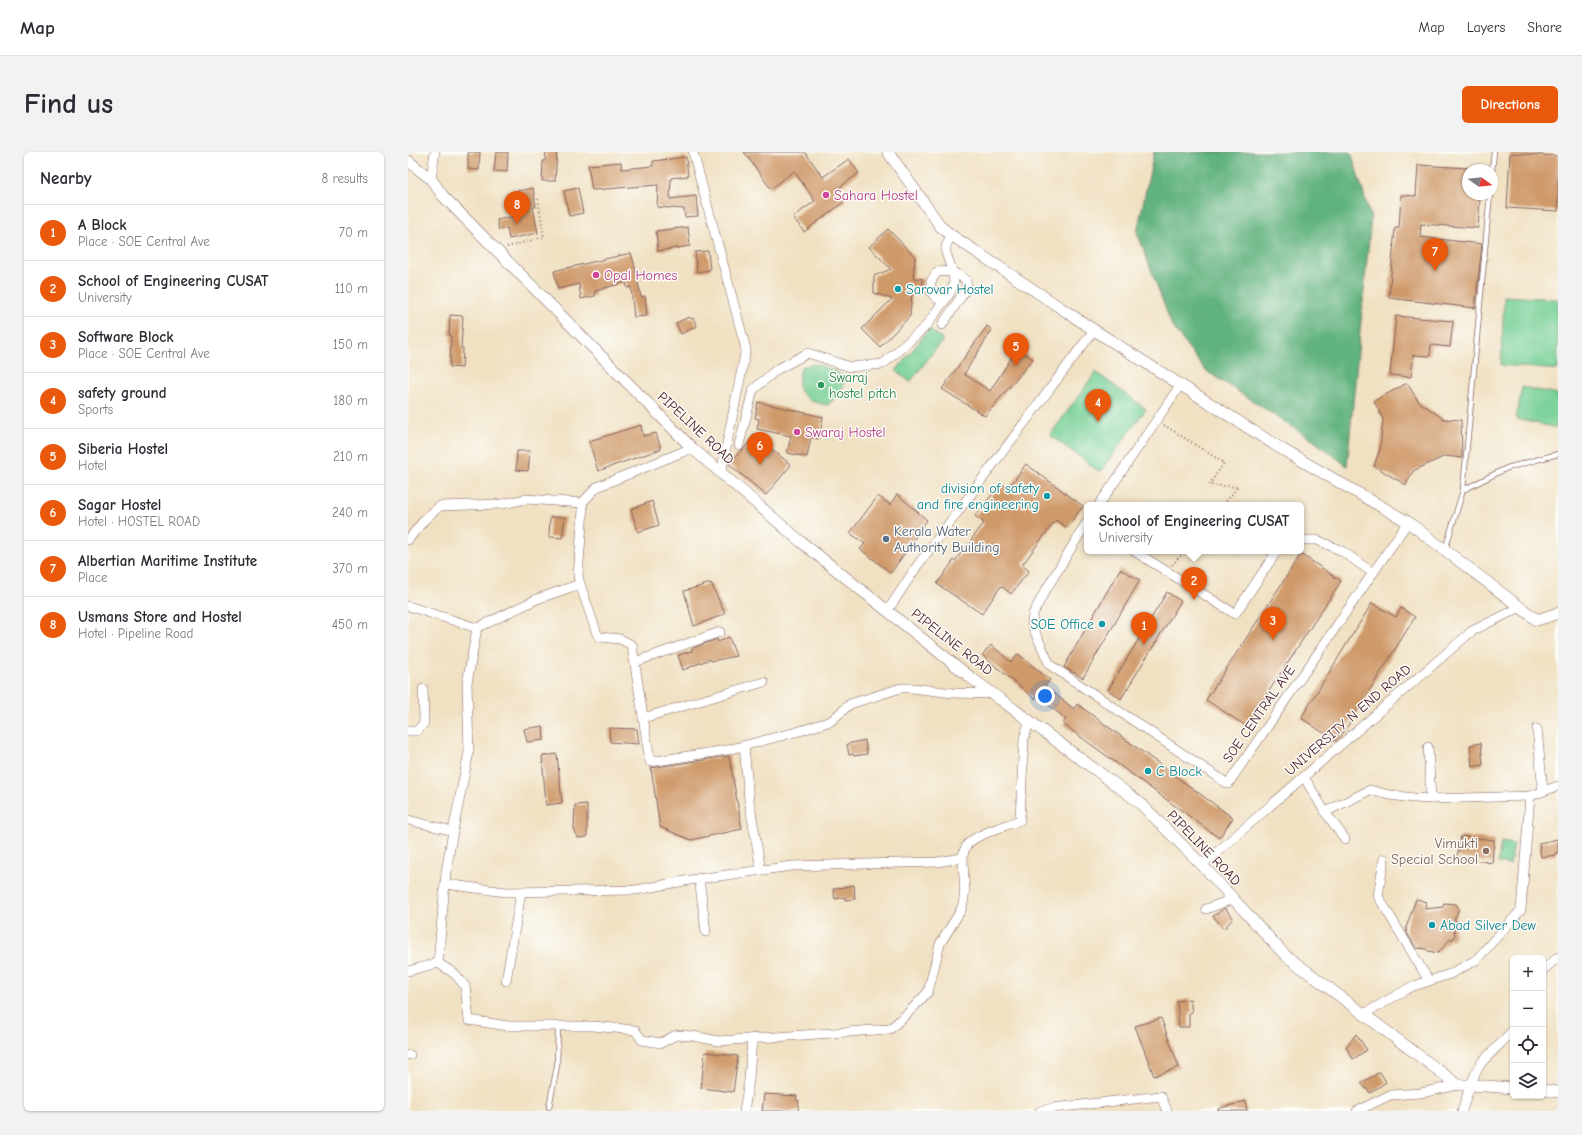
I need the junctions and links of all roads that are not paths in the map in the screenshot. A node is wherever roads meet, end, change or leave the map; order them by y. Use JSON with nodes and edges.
{"nodes":[{"id":1,"x":434,"y":152,"type":"edge"},
{"id":2,"x":693,"y":152,"type":"edge"},
{"id":3,"x":888,"y":152,"type":"edge"},
{"id":4,"x":1494,"y":152,"type":"edge"},
{"id":5,"x":408,"y":161,"type":"edge"},
{"id":6,"x":1493,"y":164,"type":"edge"},
{"id":7,"x":431,"y":179,"type":"junction"},
{"id":8,"x":1489,"y":200,"type":"edge"},
{"id":9,"x":951,"y":235,"type":"junction"},
{"id":10,"x":953,"y":273,"type":"junction"},
{"id":11,"x":945,"y":300,"type":"junction"},
{"id":12,"x":942,"y":325,"type":"dead end"},
{"id":13,"x":1094,"y":330,"type":"junction"},
{"id":14,"x":1181,"y":384,"type":"junction"},
{"id":15,"x":739,"y":445,"type":"dead end"},
{"id":16,"x":692,"y":448,"type":"junction"},
{"id":17,"x":1558,"y":454,"type":"edge"},
{"id":18,"x":721,"y":473,"type":"junction"},
{"id":19,"x":1463,"y":490,"type":"junction"},
{"id":20,"x":1100,"y":502,"type":"edge"},
{"id":21,"x":582,"y":503,"type":"junction"},
{"id":22,"x":1408,"y":522,"type":"junction"},
{"id":23,"x":1084,"y":527,"type":"edge"},
{"id":24,"x":408,"y":540,"type":"edge"},
{"id":25,"x":1304,"y":540,"type":"edge"},
{"id":26,"x":1445,"y":550,"type":"junction"},
{"id":27,"x":1139,"y":554,"type":"edge"},
{"id":28,"x":1275,"y":554,"type":"edge"},
{"id":29,"x":1373,"y":573,"type":"junction"},
{"id":30,"x":580,"y":584,"type":"junction"},
{"id":31,"x":408,"y":606,"type":"edge"},
{"id":32,"x":1521,"y":607,"type":"junction"},
{"id":33,"x":888,"y":610,"type":"junction"},
{"id":34,"x":1558,"y":614,"type":"edge"},
{"id":35,"x":477,"y":628,"type":"junction"},
{"id":36,"x":720,"y":632,"type":"dead end"},
{"id":37,"x":635,"y":662,"type":"junction"},
{"id":38,"x":764,"y":682,"type":"dead end"},
{"id":39,"x":423,"y":689,"type":"dead end"},
{"id":40,"x":994,"y":694,"type":"junction"},
{"id":41,"x":644,"y":718,"type":"junction"},
{"id":42,"x":1030,"y":720,"type":"junction"},
{"id":43,"x":1537,"y":729,"type":"dead end"},
{"id":44,"x":408,"y":731,"type":"edge"},
{"id":45,"x":744,"y":745,"type":"junction"},
{"id":46,"x":1428,"y":747,"type":"dead end"},
{"id":47,"x":1304,"y":777,"type":"junction"},
{"id":48,"x":1558,"y":786,"type":"edge"},
{"id":49,"x":1543,"y":791,"type":"junction"},
{"id":50,"x":1530,"y":796,"type":"junction"},
{"id":51,"x":1431,"y":799,"type":"junction"},
{"id":52,"x":1325,"y":812,"type":"junction"},
{"id":53,"x":408,"y":820,"type":"edge"},
{"id":54,"x":453,"y":831,"type":"junction"},
{"id":55,"x":1346,"y":839,"type":"dead end"},
{"id":56,"x":962,"y":858,"type":"junction"},
{"id":57,"x":1384,"y":859,"type":"dead end"},
{"id":58,"x":1202,"y":865,"type":"junction"},
{"id":59,"x":761,"y":870,"type":"junction"},
{"id":60,"x":699,"y":878,"type":"junction"},
{"id":61,"x":445,"y":884,"type":"junction"},
{"id":62,"x":521,"y":892,"type":"junction"},
{"id":63,"x":1233,"y":899,"type":"junction"},
{"id":64,"x":1206,"y":909,"type":"dead end"},
{"id":65,"x":706,"y":932,"type":"dead end"},
{"id":66,"x":1558,"y":957,"type":"edge"},
{"id":67,"x":438,"y":963,"type":"junction"},
{"id":68,"x":1546,"y":967,"type":"edge"},
{"id":69,"x":408,"y":971,"type":"edge"},
{"id":70,"x":506,"y":981,"type":"dead end"},
{"id":71,"x":1428,"y":981,"type":"junction"},
{"id":72,"x":1364,"y":1014,"type":"junction"},
{"id":73,"x":558,"y":1027,"type":"junction"},
{"id":74,"x":1510,"y":1033,"type":"edge"},
{"id":75,"x":752,"y":1038,"type":"junction"},
{"id":76,"x":1458,"y":1085,"type":"junction"},
{"id":77,"x":1471,"y":1085,"type":"junction"},
{"id":78,"x":1510,"y":1088,"type":"edge"},
{"id":79,"x":1546,"y":1090,"type":"edge"},
{"id":80,"x":1558,"y":1092,"type":"edge"},
{"id":81,"x":548,"y":1107,"type":"dead end"},
{"id":82,"x":744,"y":1111,"type":"edge"},
{"id":83,"x":1040,"y":1111,"type":"edge"},
{"id":84,"x":1167,"y":1111,"type":"edge"},
{"id":85,"x":1357,"y":1111,"type":"edge"},
{"id":86,"x":1462,"y":1111,"type":"edge"}],
"edges":[{"from":1,"to":7,"type":"street"},
{"from":2,"to":18,"type":"street"},
{"from":3,"to":9,"type":"street"},
{"from":4,"to":6,"type":"lane"},
{"from":5,"to":7,"type":"street","name":"PIPELINE ROAD"},
{"from":7,"to":16,"type":"street","name":"PIPELINE ROAD"},
{"from":8,"to":19,"type":"lane"},
{"from":9,"to":10,"type":"street"},
{"from":9,"to":13,"type":"street"},
{"from":10,"to":11,"type":"street"},
{"from":10,"to":11,"type":"street"},
{"from":10,"to":12,"type":"street"},
{"from":11,"to":15,"type":"street"},
{"from":13,"to":14,"type":"street"},
{"from":13,"to":33,"type":"street"},
{"from":14,"to":20,"type":"street"},
{"from":14,"to":22,"type":"street"},
{"from":16,"to":18,"type":"street","name":"PIPELINE ROAD"},
{"from":16,"to":21,"type":"street"},
{"from":17,"to":19,"type":"lane"},
{"from":18,"to":33,"type":"street","name":"PIPELINE ROAD"},
{"from":19,"to":26,"type":"lane"},
{"from":21,"to":24,"type":"street"},
{"from":21,"to":30,"type":"street"},
{"from":22,"to":26,"type":"street"},
{"from":22,"to":29,"type":"street","name":"SOE CENTRAL AVE"},
{"from":23,"to":29,"type":"street","name":"SOE CENTRAL AVE"},
{"from":25,"to":29,"type":"street"},
{"from":26,"to":32,"type":"street"},
{"from":27,"to":28,"type":"street"},
{"from":30,"to":35,"type":"street"},
{"from":30,"to":37,"type":"street"},
{"from":31,"to":35,"type":"street"},
{"from":32,"to":34,"type":"street"},
{"from":32,"to":47,"type":"street","name":"UNIVERSITY N END ROAD"},
{"from":33,"to":40,"type":"street","name":"PIPELINE ROAD"},
{"from":35,"to":54,"type":"street"},
{"from":36,"to":37,"type":"street"},
{"from":37,"to":41,"type":"street"},
{"from":38,"to":41,"type":"street"},
{"from":39,"to":44,"type":"street"},
{"from":40,"to":42,"type":"street","name":"PIPELINE ROAD"},
{"from":40,"to":45,"type":"street"},
{"from":41,"to":45,"type":"street"},
{"from":42,"to":56,"type":"street"},
{"from":42,"to":58,"type":"street","name":"PIPELINE ROAD"},
{"from":43,"to":49,"type":"street"},
{"from":45,"to":59,"type":"street"},
{"from":46,"to":51,"type":"street"},
{"from":47,"to":52,"type":"street"},
{"from":47,"to":58,"type":"street","name":"UNIVERSITY N END ROAD"},
{"from":48,"to":49,"type":"street"},
{"from":49,"to":50,"type":"street"},
{"from":50,"to":51,"type":"street"},
{"from":50,"to":71,"type":"street"},
{"from":51,"to":52,"type":"street"},
{"from":52,"to":55,"type":"street"},
{"from":53,"to":54,"type":"street"},
{"from":54,"to":61,"type":"street"},
{"from":56,"to":59,"type":"street"},
{"from":56,"to":75,"type":"street"},
{"from":57,"to":71,"type":"street"},
{"from":58,"to":63,"type":"street","name":"PIPELINE ROAD"},
{"from":59,"to":60,"type":"street"},
{"from":60,"to":62,"type":"street"},
{"from":60,"to":65,"type":"street"},
{"from":61,"to":62,"type":"street"},
{"from":61,"to":67,"type":"street"},
{"from":62,"to":70,"type":"street"},
{"from":63,"to":64,"type":"street"},
{"from":63,"to":72,"type":"street","name":"PIPELINE ROAD"},
{"from":66,"to":68,"type":"street"},
{"from":67,"to":69,"type":"street"},
{"from":67,"to":73,"type":"street"},
{"from":71,"to":72,"type":"street"},
{"from":72,"to":76,"type":"street","name":"PIPELINE ROAD"},
{"from":73,"to":75,"type":"street"},
{"from":73,"to":81,"type":"lane"},
{"from":74,"to":77,"type":"street"},
{"from":75,"to":82,"type":"street"},
{"from":76,"to":77,"type":"street"},
{"from":76,"to":85,"type":"street"},
{"from":77,"to":78,"type":"street"},
{"from":77,"to":86,"type":"street"},
{"from":79,"to":80,"type":"street"},
{"from":83,"to":84,"type":"street"}]}
